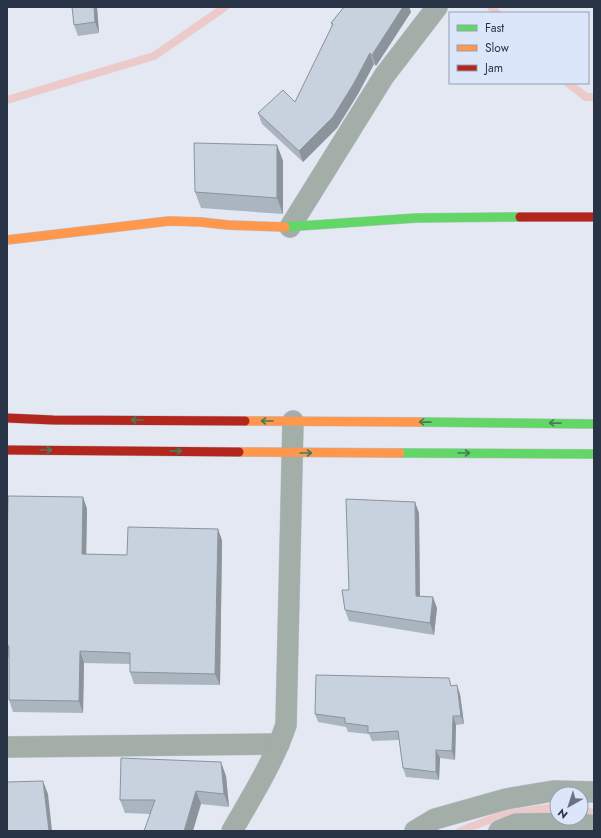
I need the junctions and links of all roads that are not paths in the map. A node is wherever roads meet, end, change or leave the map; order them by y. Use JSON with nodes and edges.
{"nodes":[{"id":1,"x":437,"y":7,"type":"edge"},
{"id":2,"x":594,"y":217,"type":"edge"},
{"id":3,"x":290,"y":227,"type":"junction"},
{"id":4,"x":7,"y":240,"type":"edge"},
{"id":5,"x":7,"y":418,"type":"edge"},
{"id":6,"x":293,"y":421,"type":"junction"},
{"id":7,"x":594,"y":424,"type":"edge"},
{"id":8,"x":7,"y":450,"type":"edge"},
{"id":9,"x":292,"y":452,"type":"junction"},
{"id":10,"x":594,"y":454,"type":"edge"},
{"id":11,"x":279,"y":744,"type":"junction"},
{"id":12,"x":7,"y":747,"type":"edge"},
{"id":13,"x":594,"y":792,"type":"edge"},
{"id":14,"x":594,"y":826,"type":"edge"},
{"id":15,"x":232,"y":831,"type":"edge"},
{"id":16,"x":415,"y":831,"type":"edge"},
{"id":17,"x":499,"y":831,"type":"edge"}],
"edges":[{"from":1,"to":3,"type":"street"},
{"from":2,"to":3,"type":"main road"},
{"from":3,"to":4,"type":"main road"},
{"from":6,"to":5,"type":"main road","one_way":true},
{"from":7,"to":6,"type":"main road","one_way":true},
{"from":6,"to":9,"type":"street"},
{"from":8,"to":9,"type":"main road","one_way":true},
{"from":9,"to":10,"type":"main road","one_way":true},
{"from":9,"to":11,"type":"street"},
{"from":11,"to":12,"type":"street"},
{"from":11,"to":15,"type":"street"},
{"from":13,"to":16,"type":"street"},
{"from":14,"to":17,"type":"street"}]}
